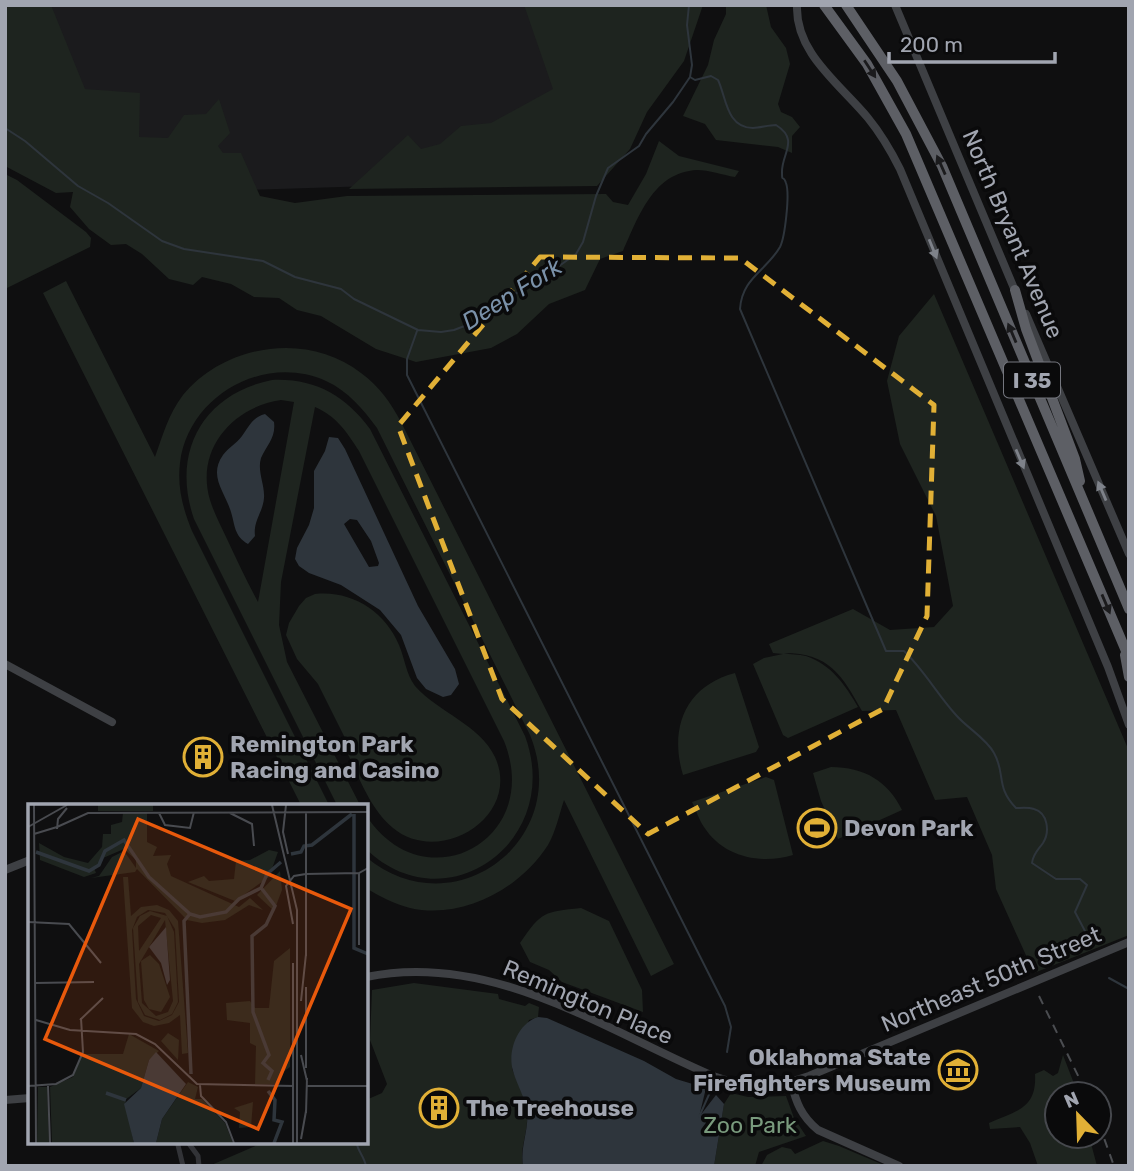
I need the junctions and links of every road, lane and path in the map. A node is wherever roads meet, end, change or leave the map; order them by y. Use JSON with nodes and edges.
{"nodes":[{"id":1,"x":797,"y":5,"type":"edge"},
{"id":2,"x":846,"y":5,"type":"edge"},
{"id":3,"x":895,"y":5,"type":"edge"},
{"id":4,"x":827,"y":9,"type":"edge"},
{"id":5,"x":1015,"y":290,"type":"junction"},
{"id":6,"x":1086,"y":509,"type":"junction"},
{"id":7,"x":1129,"y":554,"type":"edge"},
{"id":8,"x":1129,"y":609,"type":"edge"},
{"id":9,"x":1123,"y":644,"type":"junction"},
{"id":10,"x":1129,"y":659,"type":"edge"},
{"id":11,"x":5,"y":664,"type":"edge"},
{"id":12,"x":1129,"y":677,"type":"edge"},
{"id":13,"x":112,"y":722,"type":"dead end"},
{"id":14,"x":1129,"y":725,"type":"edge"},
{"id":15,"x":28,"y":861,"type":"edge"},
{"id":16,"x":5,"y":870,"type":"edge"},
{"id":17,"x":1129,"y":942,"type":"edge"},
{"id":18,"x":368,"y":977,"type":"edge"},
{"id":19,"x":791,"y":1082,"type":"junction"},
{"id":20,"x":28,"y":1098,"type":"edge"},
{"id":21,"x":5,"y":1100,"type":"edge"},
{"id":22,"x":177,"y":1143,"type":"edge"},
{"id":23,"x":188,"y":1143,"type":"edge"},
{"id":24,"x":183,"y":1166,"type":"edge"},
{"id":25,"x":199,"y":1166,"type":"edge"},
{"id":26,"x":900,"y":1166,"type":"edge"}],
"edges":[{"from":1,"to":14,"type":"main road","one_way":true},
{"from":6,"to":2,"type":"highway","number":"I 35","one_way":true},
{"from":3,"to":5,"type":"main road","name":"North Bryant Avenue"},
{"from":4,"to":9,"type":"highway","number":"I 35","one_way":true},
{"from":5,"to":6,"type":"highway"},
{"from":7,"to":5,"type":"main road","name":"North Bryant Avenue","one_way":true},
{"from":6,"to":8,"type":"highway","number":"I 35"},
{"from":9,"to":10,"type":"highway","number":"I 35"},
{"from":9,"to":12,"type":"highway"},
{"from":11,"to":13,"type":"main road"},
{"from":15,"to":16,"type":"main road"},
{"from":17,"to":19,"type":"main road","name":"Northeast 50th Street"},
{"from":18,"to":19,"type":"main road","name":"Remington Place"},
{"from":19,"to":26,"type":"main road"},
{"from":20,"to":21,"type":"main road"},
{"from":22,"to":24,"type":"street"},
{"from":23,"to":25,"type":"street"}]}
